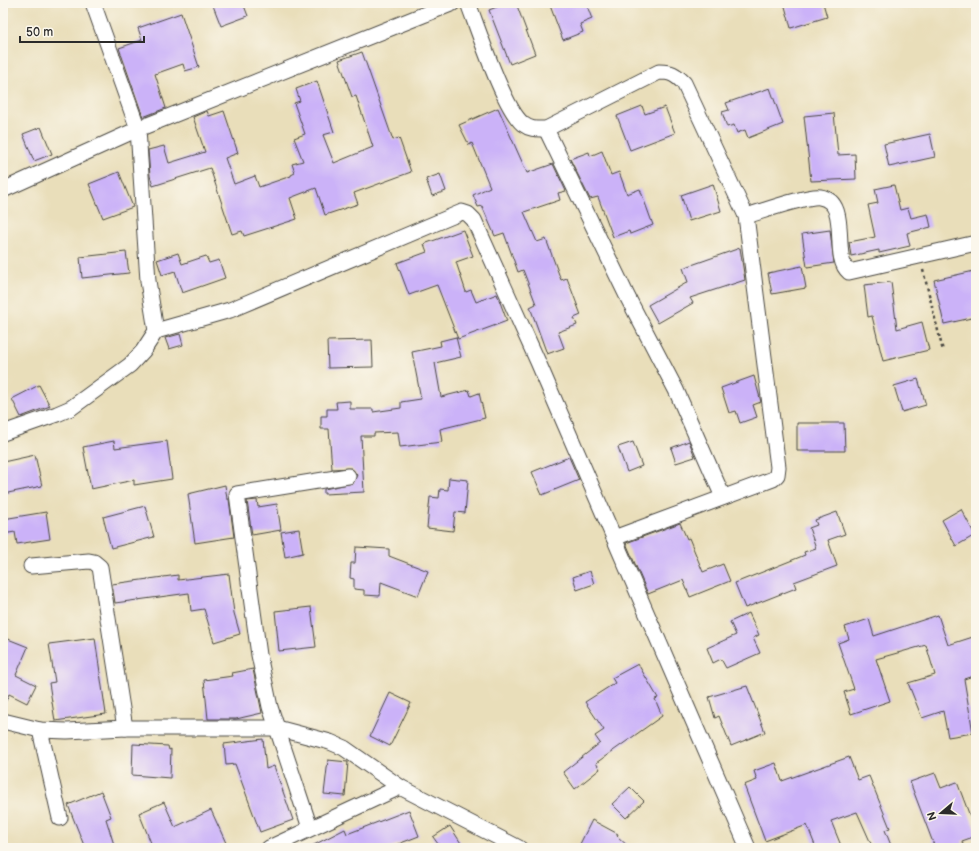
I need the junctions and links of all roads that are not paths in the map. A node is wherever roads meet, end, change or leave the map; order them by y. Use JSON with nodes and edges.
{"nodes":[{"id":1,"x":94,"y":3,"type":"edge"},
{"id":2,"x":453,"y":3,"type":"edge"},
{"id":3,"x":468,"y":3,"type":"edge"},
{"id":4,"x":425,"y":8,"type":"edge"},
{"id":5,"x":138,"y":129,"type":"junction"},
{"id":6,"x":546,"y":129,"type":"junction"},
{"id":7,"x":3,"y":190,"type":"edge"},
{"id":8,"x":746,"y":216,"type":"junction"},
{"id":9,"x":976,"y":243,"type":"edge"},
{"id":10,"x":156,"y":330,"type":"junction"},
{"id":11,"x":3,"y":433,"type":"edge"},
{"id":12,"x":348,"y":476,"type":"dead end"},
{"id":13,"x":723,"y":497,"type":"junction"},
{"id":14,"x":614,"y":538,"type":"junction"},
{"id":15,"x":31,"y":566,"type":"dead end"},
{"id":16,"x":3,"y":721,"type":"edge"},
{"id":17,"x":124,"y":728,"type":"junction"},
{"id":18,"x":277,"y":728,"type":"junction"},
{"id":19,"x":40,"y":730,"type":"junction"},
{"id":20,"x":400,"y":787,"type":"junction"},
{"id":21,"x":60,"y":818,"type":"dead end"},
{"id":22,"x":310,"y":828,"type":"junction"},
{"id":23,"x":269,"y":848,"type":"edge"},
{"id":24,"x":519,"y":848,"type":"edge"},
{"id":25,"x":748,"y":848,"type":"edge"}],
"edges":[{"from":1,"to":5,"type":"street"},
{"from":2,"to":4,"type":"street"},
{"from":3,"to":6,"type":"street"},
{"from":4,"to":5,"type":"street"},
{"from":5,"to":7,"type":"street"},
{"from":5,"to":10,"type":"street"},
{"from":6,"to":8,"type":"street"},
{"from":6,"to":13,"type":"street"},
{"from":8,"to":9,"type":"street"},
{"from":8,"to":13,"type":"street"},
{"from":10,"to":11,"type":"street"},
{"from":10,"to":14,"type":"street"},
{"from":12,"to":18,"type":"street"},
{"from":13,"to":14,"type":"street"},
{"from":14,"to":25,"type":"street"},
{"from":15,"to":17,"type":"street"},
{"from":16,"to":19,"type":"street"},
{"from":17,"to":18,"type":"street"},
{"from":17,"to":19,"type":"street"},
{"from":18,"to":20,"type":"street"},
{"from":18,"to":22,"type":"street"},
{"from":19,"to":21,"type":"street"},
{"from":20,"to":22,"type":"street"},
{"from":20,"to":24,"type":"street"},
{"from":22,"to":23,"type":"street"}]}
